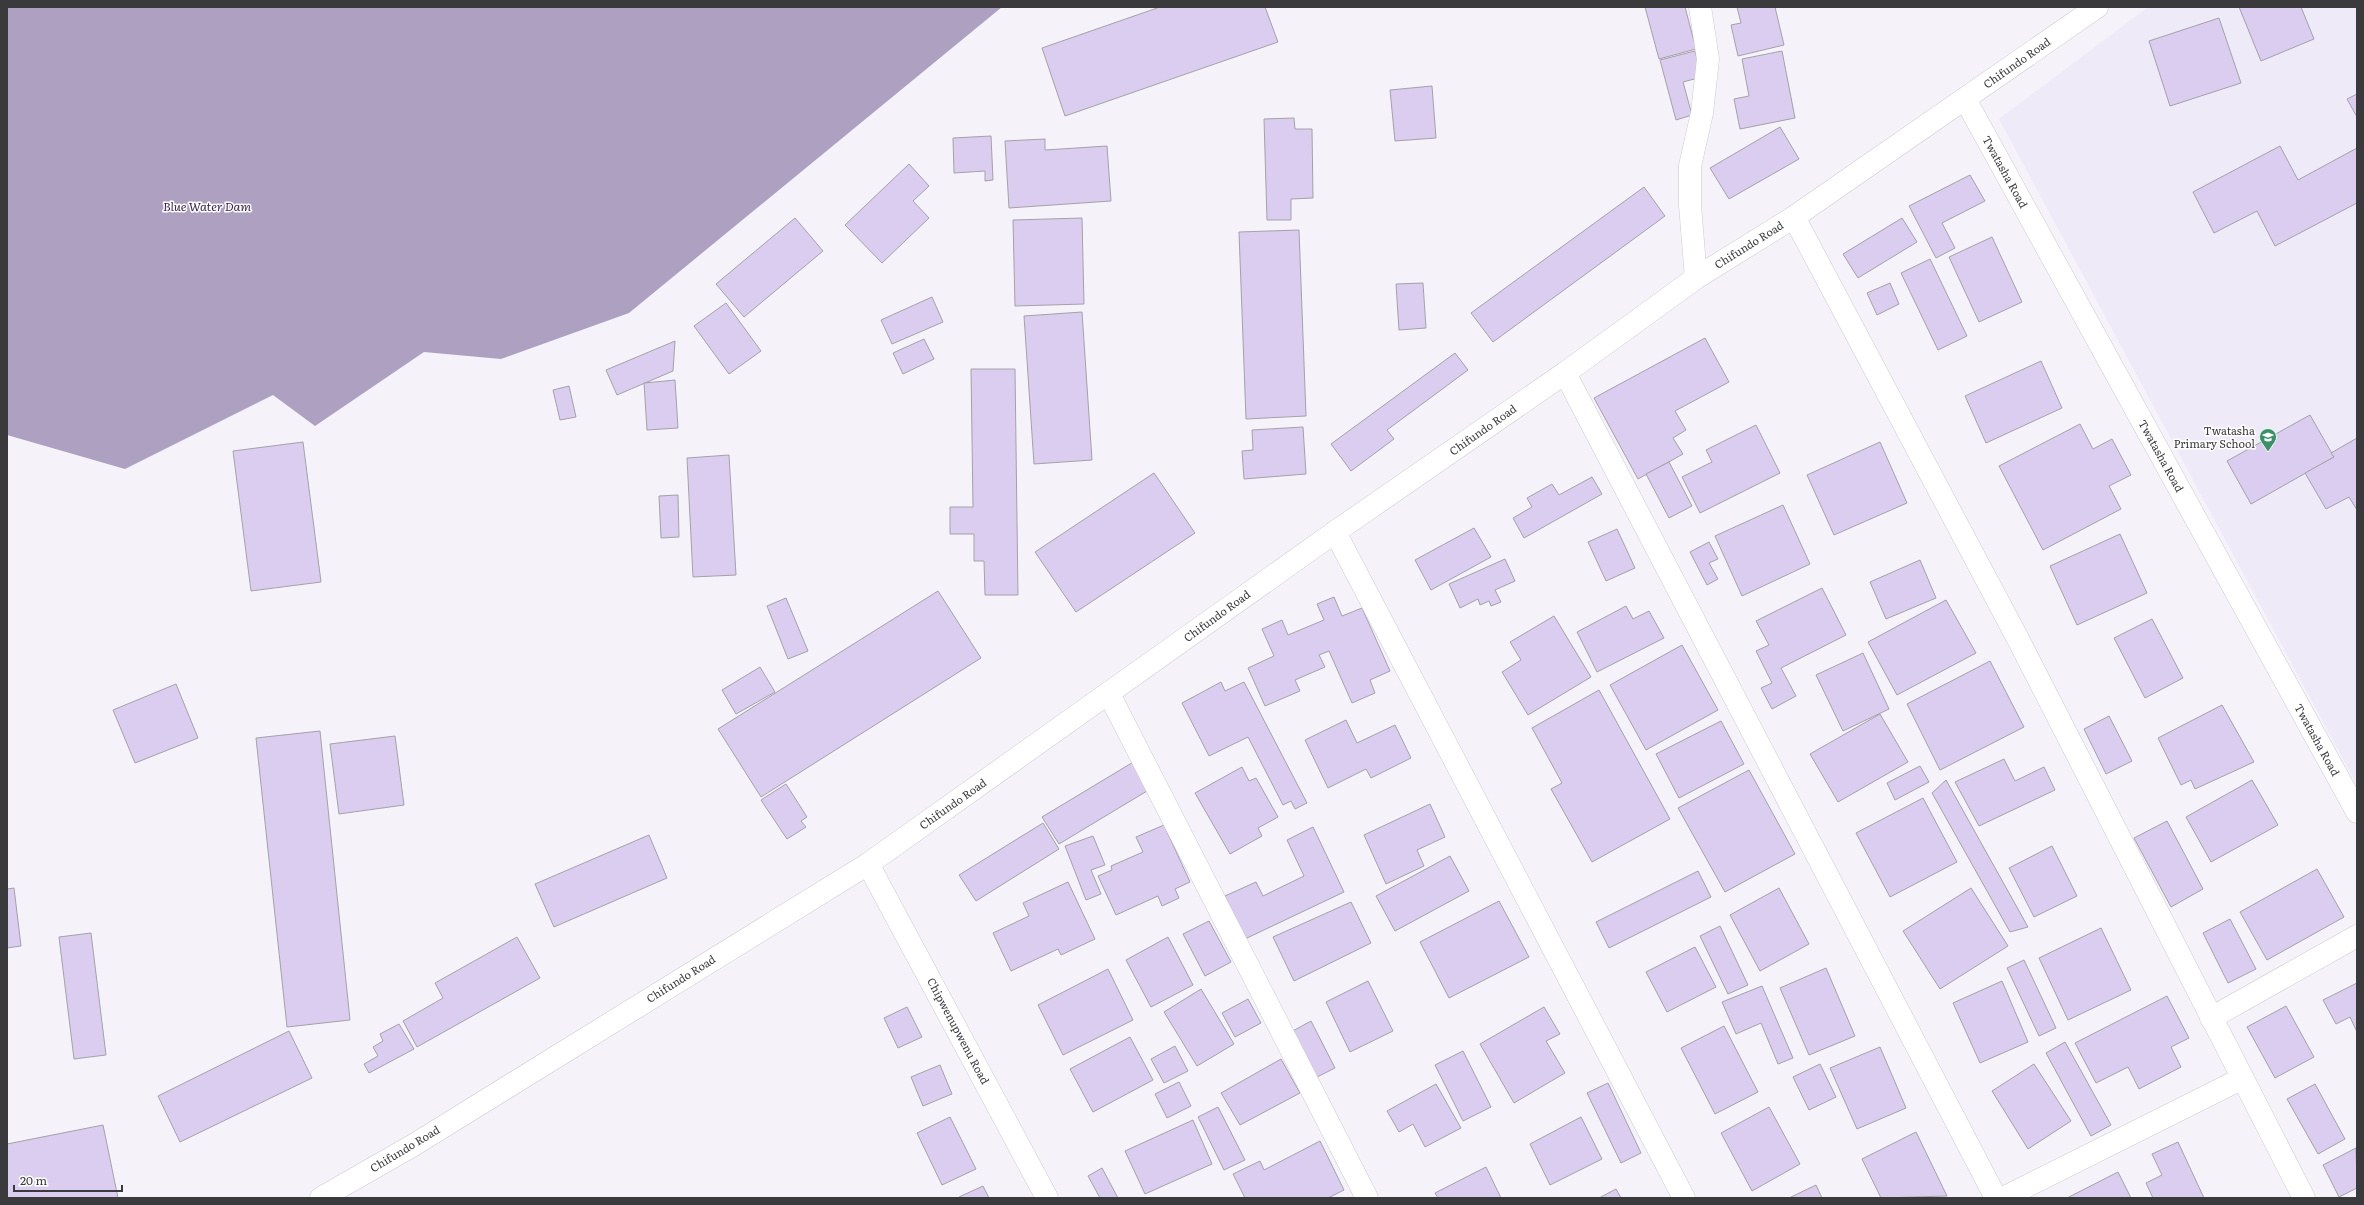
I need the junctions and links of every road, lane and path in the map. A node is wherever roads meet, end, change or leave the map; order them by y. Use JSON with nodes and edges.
{"nodes":[{"id":1,"x":1700,"y":7,"type":"edge"},
{"id":2,"x":2097,"y":7,"type":"edge"},
{"id":3,"x":1965,"y":99,"type":"junction"},
{"id":4,"x":1794,"y":216,"type":"junction"},
{"id":5,"x":1696,"y":278,"type":"junction"},
{"id":6,"x":1565,"y":373,"type":"junction"},
{"id":7,"x":1335,"y":532,"type":"junction"},
{"id":8,"x":1109,"y":694,"type":"junction"},
{"id":9,"x":2357,"y":812,"type":"edge"},
{"id":10,"x":868,"y":864,"type":"junction"},
{"id":11,"x":2357,"y":936,"type":"edge"},
{"id":12,"x":2211,"y":1018,"type":"junction"},
{"id":13,"x":2242,"y":1079,"type":"junction"},
{"id":14,"x":321,"y":1198,"type":"edge"},
{"id":15,"x":1047,"y":1198,"type":"edge"},
{"id":16,"x":1367,"y":1198,"type":"edge"},
{"id":17,"x":1684,"y":1198,"type":"edge"},
{"id":18,"x":1996,"y":1198,"type":"edge"},
{"id":19,"x":2004,"y":1198,"type":"edge"},
{"id":20,"x":2304,"y":1198,"type":"edge"}],
"edges":[{"from":1,"to":5,"type":"street"},
{"from":2,"to":3,"type":"street","name":"Chifundo Road"},
{"from":3,"to":4,"type":"street","name":"Chifundo Road"},
{"from":3,"to":9,"type":"street","name":"Twatasha Road"},
{"from":4,"to":5,"type":"street","name":"Chifundo Road"},
{"from":4,"to":12,"type":"street"},
{"from":5,"to":6,"type":"street","name":"Chifundo Road"},
{"from":6,"to":7,"type":"street","name":"Chifundo Road"},
{"from":6,"to":18,"type":"street"},
{"from":7,"to":8,"type":"street","name":"Chifundo Road"},
{"from":7,"to":17,"type":"street"},
{"from":8,"to":10,"type":"street","name":"Chifundo Road"},
{"from":8,"to":16,"type":"street"},
{"from":10,"to":14,"type":"street","name":"Chifundo Road"},
{"from":10,"to":15,"type":"street","name":"Chipwenupwenu Road"},
{"from":11,"to":12,"type":"street"},
{"from":12,"to":13,"type":"street"},
{"from":13,"to":19,"type":"street"},
{"from":13,"to":20,"type":"street"}]}
